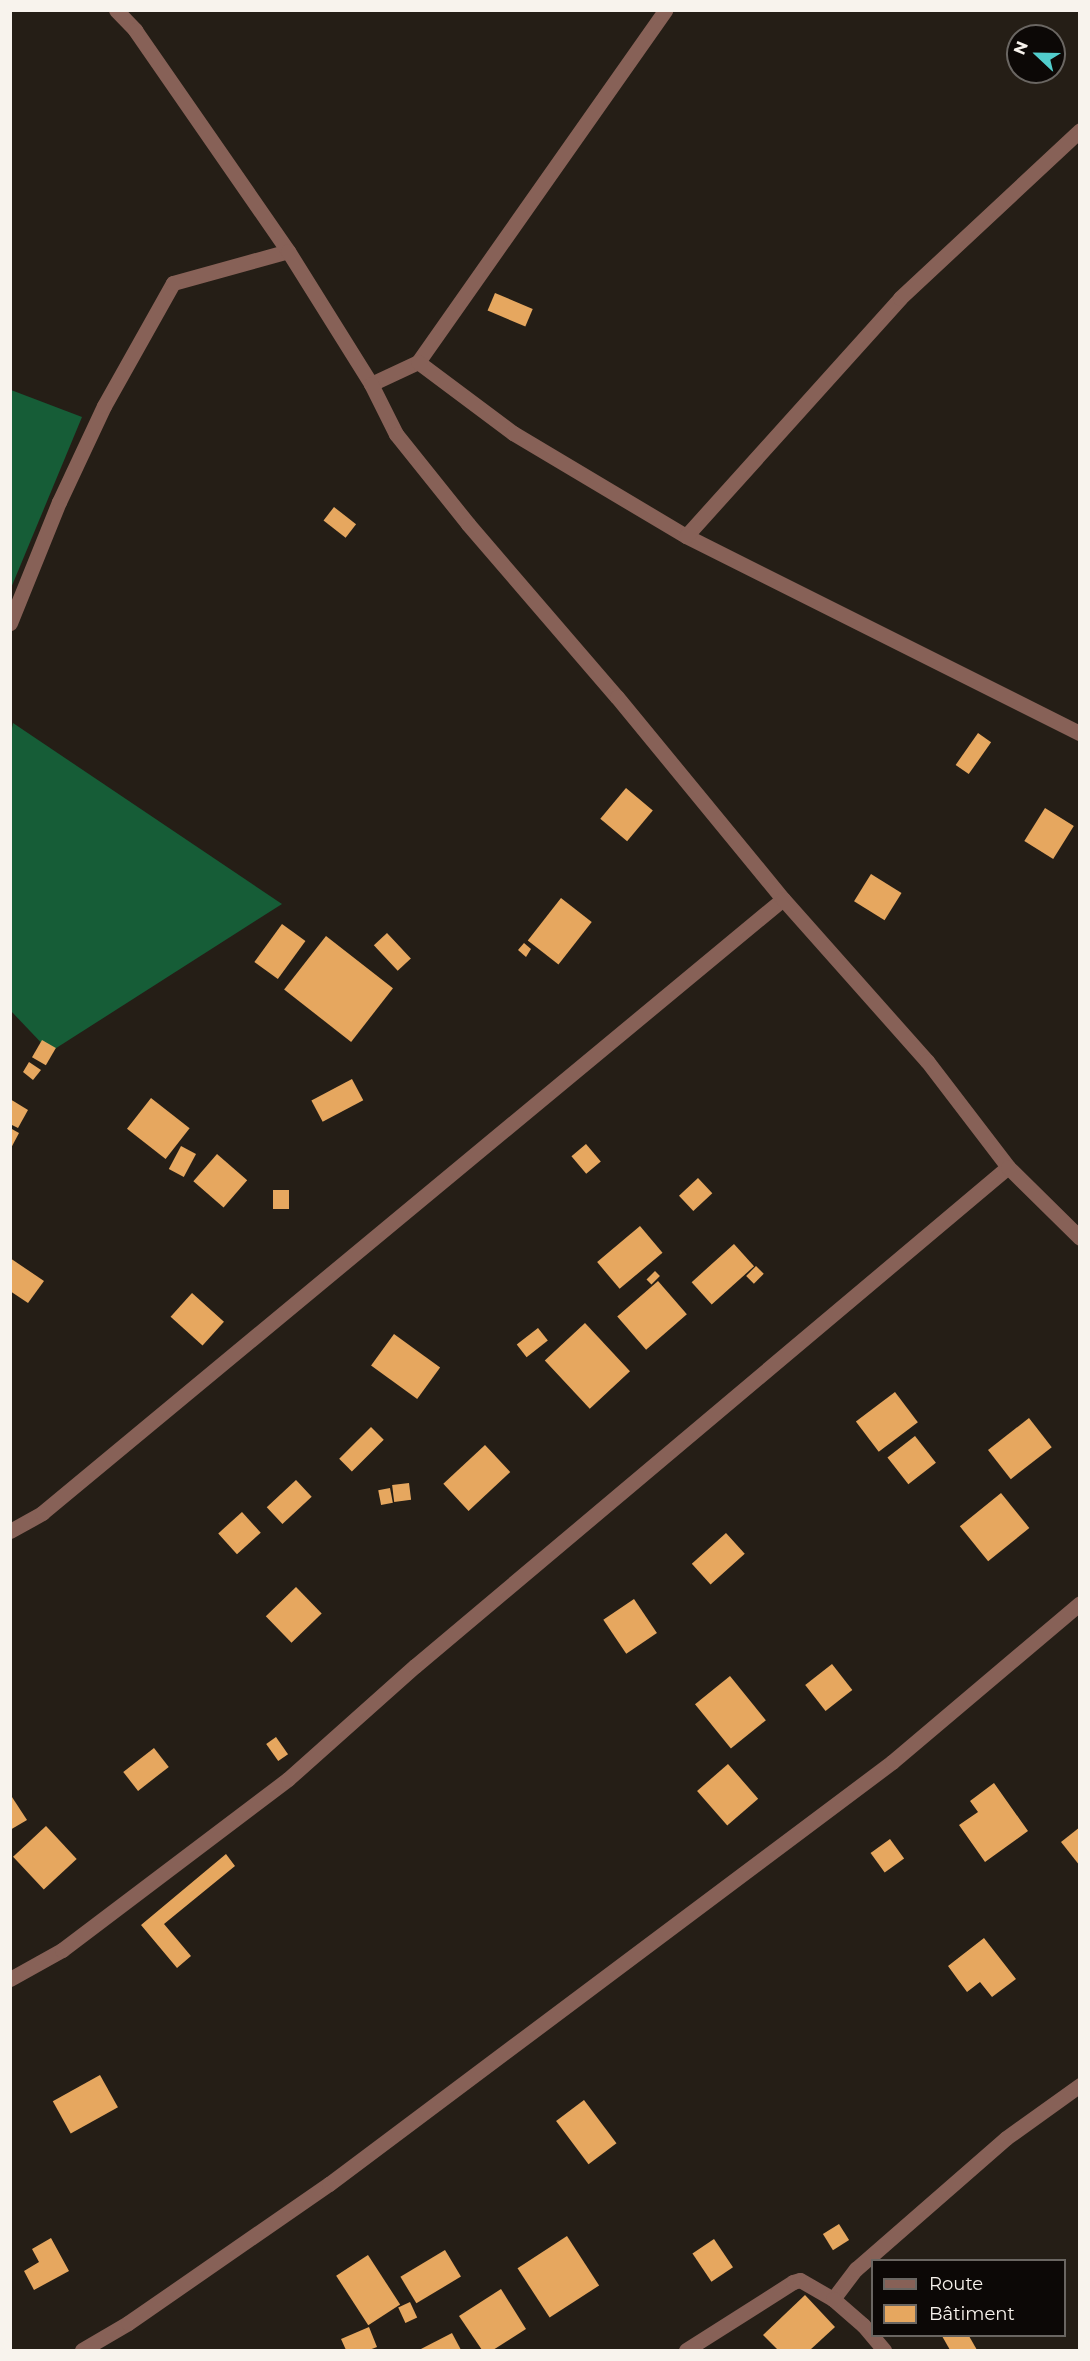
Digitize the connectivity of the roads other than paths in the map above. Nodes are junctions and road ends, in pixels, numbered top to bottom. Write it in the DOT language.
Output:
graph roads {
  1 [pos="116,10"];
  2 [pos="665,10"];
  3 [pos="1080,130"];
  4 [pos="288,251"];
  5 [pos="418,363"];
  6 [pos="371,384"];
  7 [pos="686,536"];
  8 [pos="10,623"];
  9 [pos="1080,732"];
  10 [pos="783,899"];
  11 [pos="1008,1167"];
  12 [pos="1080,1238"];
  13 [pos="10,1531"];
  14 [pos="1080,1603"];
  15 [pos="10,1979"];
  16 [pos="1080,2085"];
  17 [pos="833,2299"];
  18 [pos="871,2335"];
  19 [pos="873,2337"];
  20 [pos="82,2350"];
  21 [pos="686,2350"];
  22 [pos="884,2350"];
  1 -- 4 [label="street"];
  2 -- 5 [label="street"];
  3 -- 7 [label="street"];
  4 -- 6 [label="street"];
  4 -- 8 [label="street"];
  5 -- 6 [label="street"];
  5 -- 7 [label="street"];
  6 -- 10 [label="street"];
  7 -- 9 [label="street"];
  10 -- 11 [label="street"];
  10 -- 13 [label="street"];
  11 -- 12 [label="street"];
  11 -- 15 [label="street"];
  14 -- 20 [label="street"];
  16 -- 17 [label="street"];
  17 -- 18 [label="street"];
  17 -- 21 [label="street"];
  19 -- 22 [label="street"];
}
